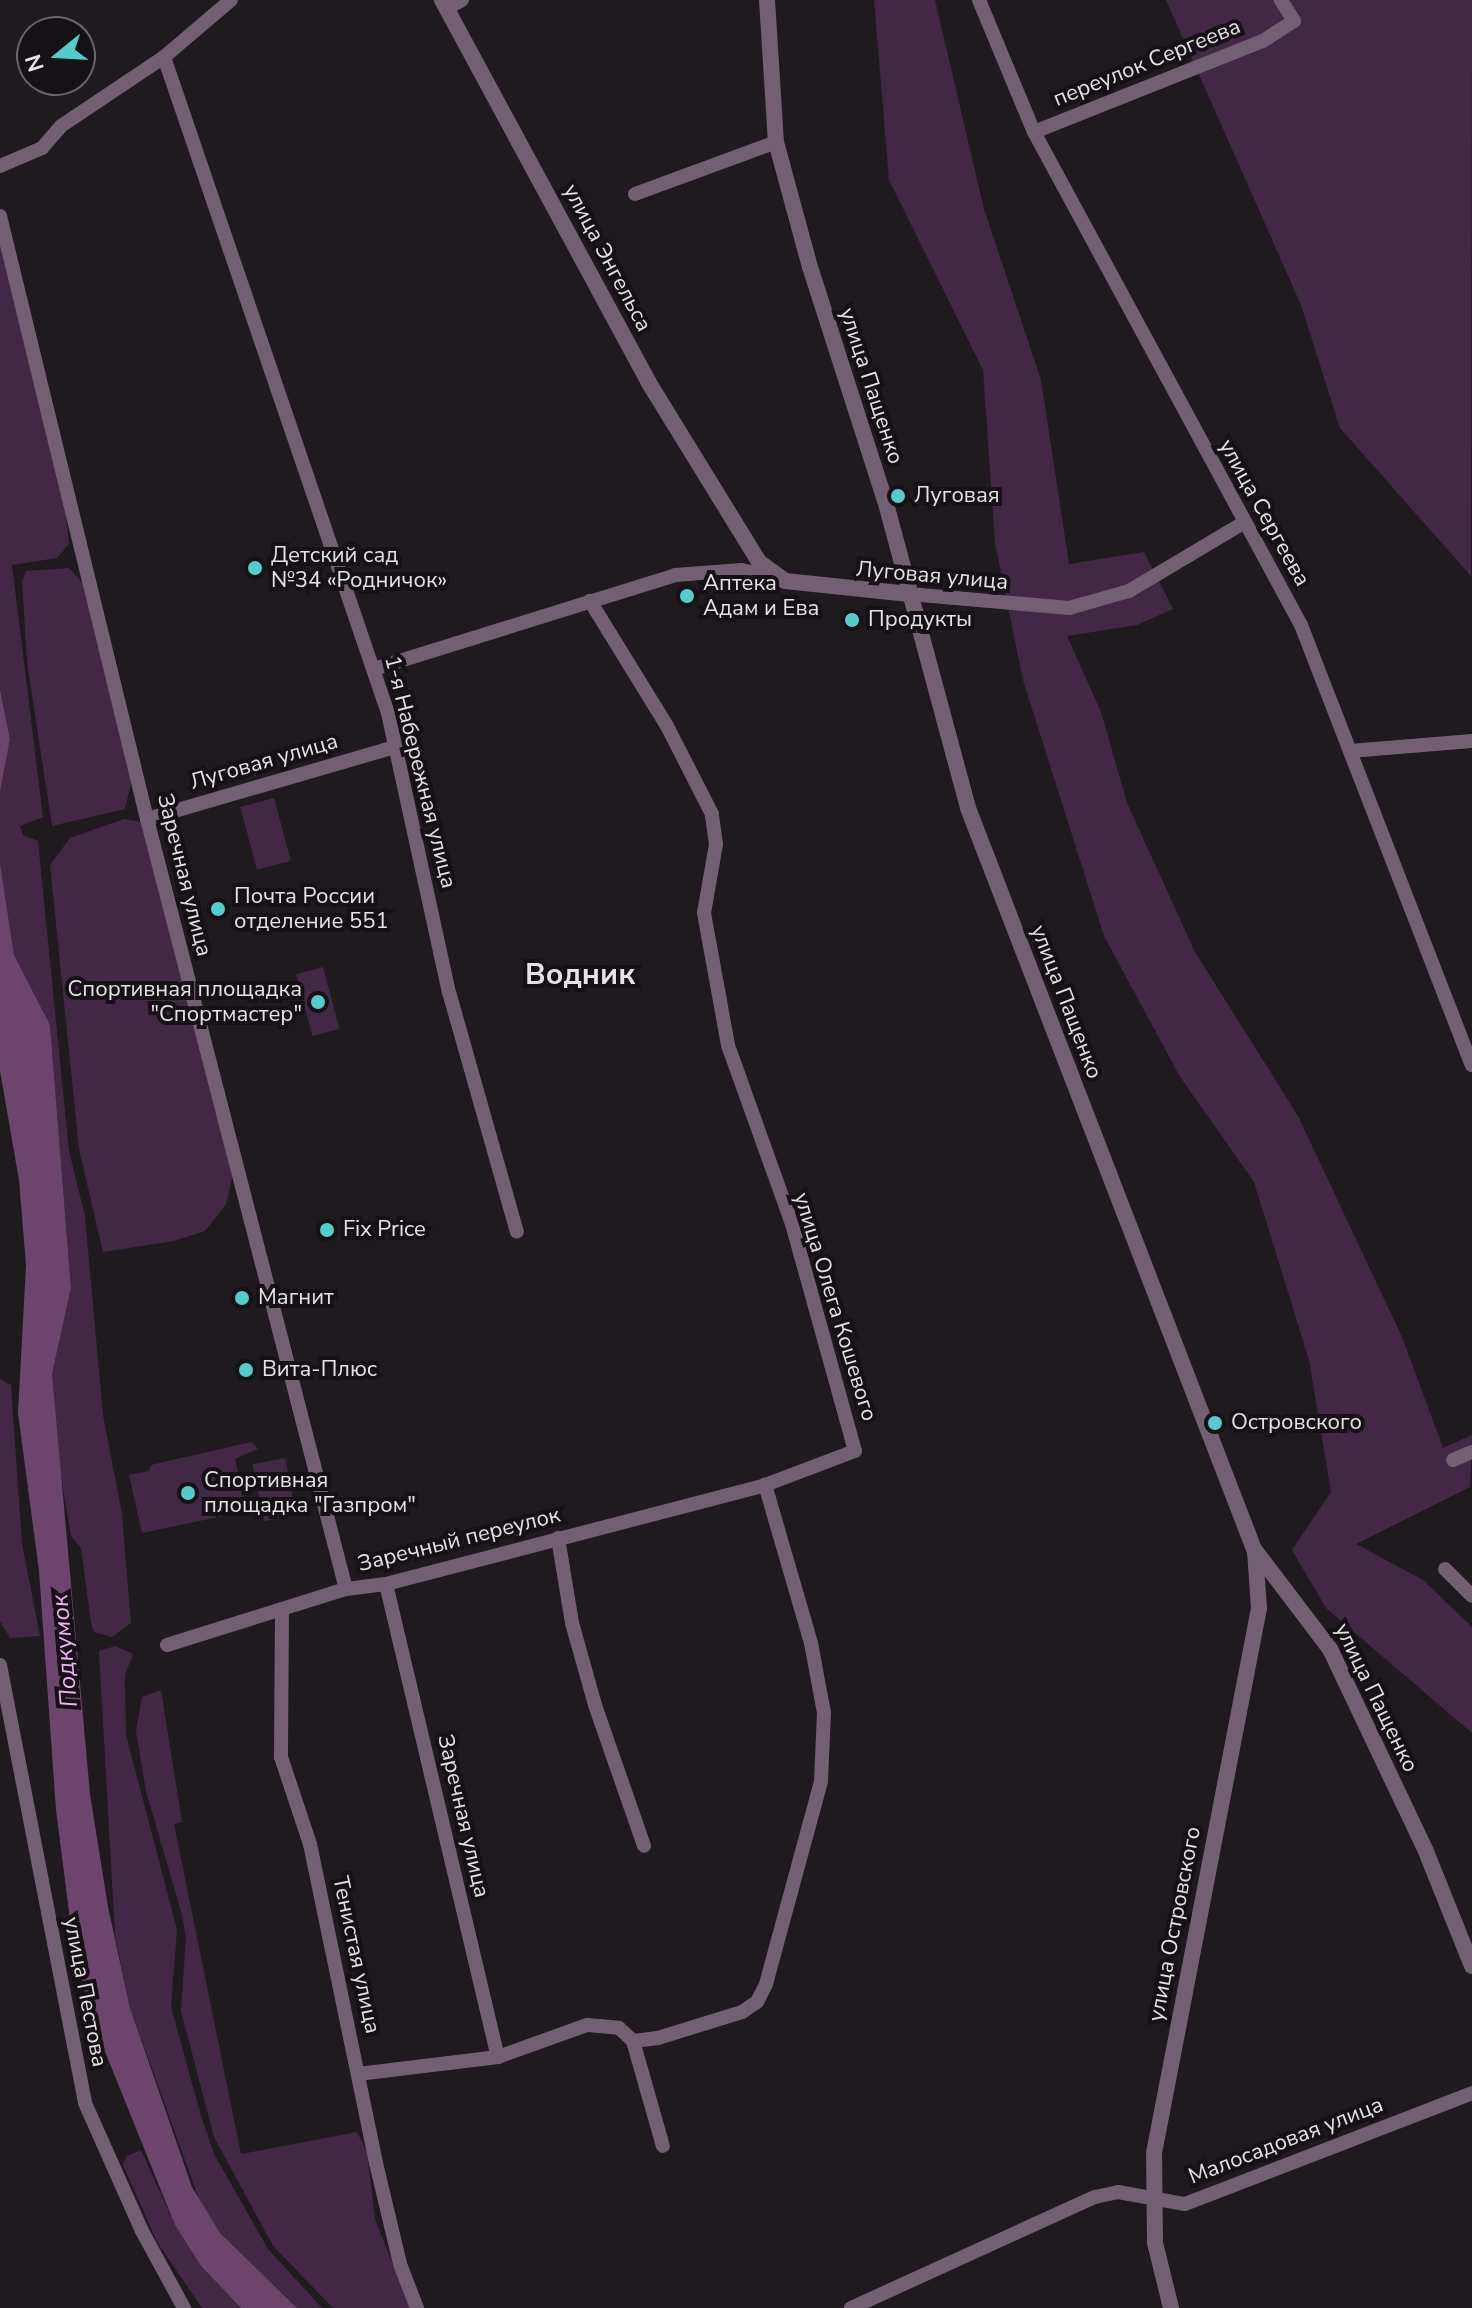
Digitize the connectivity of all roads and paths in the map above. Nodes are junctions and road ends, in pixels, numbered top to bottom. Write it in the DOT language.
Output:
graph roads {
  1 [pos="231,0"];
  2 [pos="767,0"];
  3 [pos="979,0"];
  4 [pos="1281,0"];
  5 [pos="450,3"];
  6 [pos="164,57"];
  7 [pos="1034,132"];
  8 [pos="776,142"];
  9 [pos="0,166"];
  10 [pos="635,194"];
  11 [pos="0,216"];
  12 [pos="1243,523"];
  13 [pos="738,533"];
  14 [pos="732,570"];
  15 [pos="778,579"];
  16 [pos="909,594"];
  17 [pos="590,601"];
  18 [pos="374,669"];
  19 [pos="1472,741"];
  20 [pos="395,747"];
  21 [pos="1350,751"];
  22 [pos="147,819"];
  23 [pos="1472,1065"];
  24 [pos="517,1232"];
  25 [pos="1472,1452"];
  26 [pos="1453,1460"];
  27 [pos="765,1485"];
  28 [pos="558,1538"];
  29 [pos="1254,1549"];
  30 [pos="1445,1569"];
  31 [pos="386,1584"];
  32 [pos="346,1589"];
  33 [pos="1472,1596"];
  34 [pos="282,1609"];
  35 [pos="167,1645"];
  36 [pos="0,1665"];
  37 [pos="644,1846"];
  38 [pos="1472,1966"];
  39 [pos="633,2041"];
  40 [pos="498,2057"];
  41 [pos="358,2074"];
  42 [pos="1472,2093"];
  43 [pos="663,2146"];
  44 [pos="1151,2196"];
  45 [pos="184,2308"];
  46 [pos="417,2308"];
  47 [pos="851,2308"];
  48 [pos="1171,2308"];
  1 -- 6 [label="street"];
  2 -- 8 [label="street, улица Пащенко"];
  3 -- 7 [label="street, улица Сергеева"];
  4 -- 7 [label="street, переулок Сергеева"];
  5 -- 13 [label="street, улица Энгельса"];
  6 -- 9 [label="street"];
  6 -- 18 [label="street, 1-я Набережная улица"];
  7 -- 12 [label="street, улица Сергеева"];
  8 -- 10 [label="street"];
  8 -- 16 [label="street, улица Пащенко"];
  11 -- 22 [label="street, Заречная улица"];
  12 -- 16 [label="street, Луговая улица"];
  12 -- 21 [label="street, улица Сергеева"];
  13 -- 14 [label="street"];
  13 -- 15 [label="street, улица Энгельса"];
  14 -- 15 [label="street, Луговая улица"];
  14 -- 17 [label="street, Луговая улица"];
  15 -- 16 [label="street, Луговая улица"];
  16 -- 29 [label="street, улица Пащенко"];
  17 -- 18 [label="street, Луговая улица"];
  17 -- 27 [label="street, улица Олега Кошевого"];
  18 -- 20 [label="street, 1-я Набережная улица"];
  19 -- 21 [label="street"];
  20 -- 22 [label="street, Луговая улица"];
  20 -- 24 [label="street, 1-я Набережная улица"];
  21 -- 23 [label="street, улица Сергеева"];
  22 -- 32 [label="street, Заречная улица"];
  25 -- 26 [label="street"];
  27 -- 28 [label="street, Заречный переулок"];
  27 -- 39 [label="street"];
  28 -- 31 [label="street, Заречный переулок"];
  28 -- 37 [label="street"];
  29 -- 38 [label="street, улица Пащенко"];
  29 -- 44 [label="street, улица Островского"];
  30 -- 33 [label="street"];
  31 -- 32 [label="street, Заречный переулок"];
  31 -- 40 [label="street, Заречная улица"];
  32 -- 34 [label="street, Заречный переулок"];
  34 -- 35 [label="street, Заречный переулок"];
  34 -- 41 [label="street, Тенистая улица"];
  36 -- 45 [label="street, улица Пестова"];
  39 -- 40 [label="street"];
  39 -- 43 [label="street"];
  40 -- 41 [label="street"];
  41 -- 46 [label="street, Тенистая улица"];
  42 -- 44 [label="street, Малосадовая улица"];
  44 -- 47 [label="street, Малосадовая улица"];
  44 -- 48 [label="street, улица Островского"];
}
